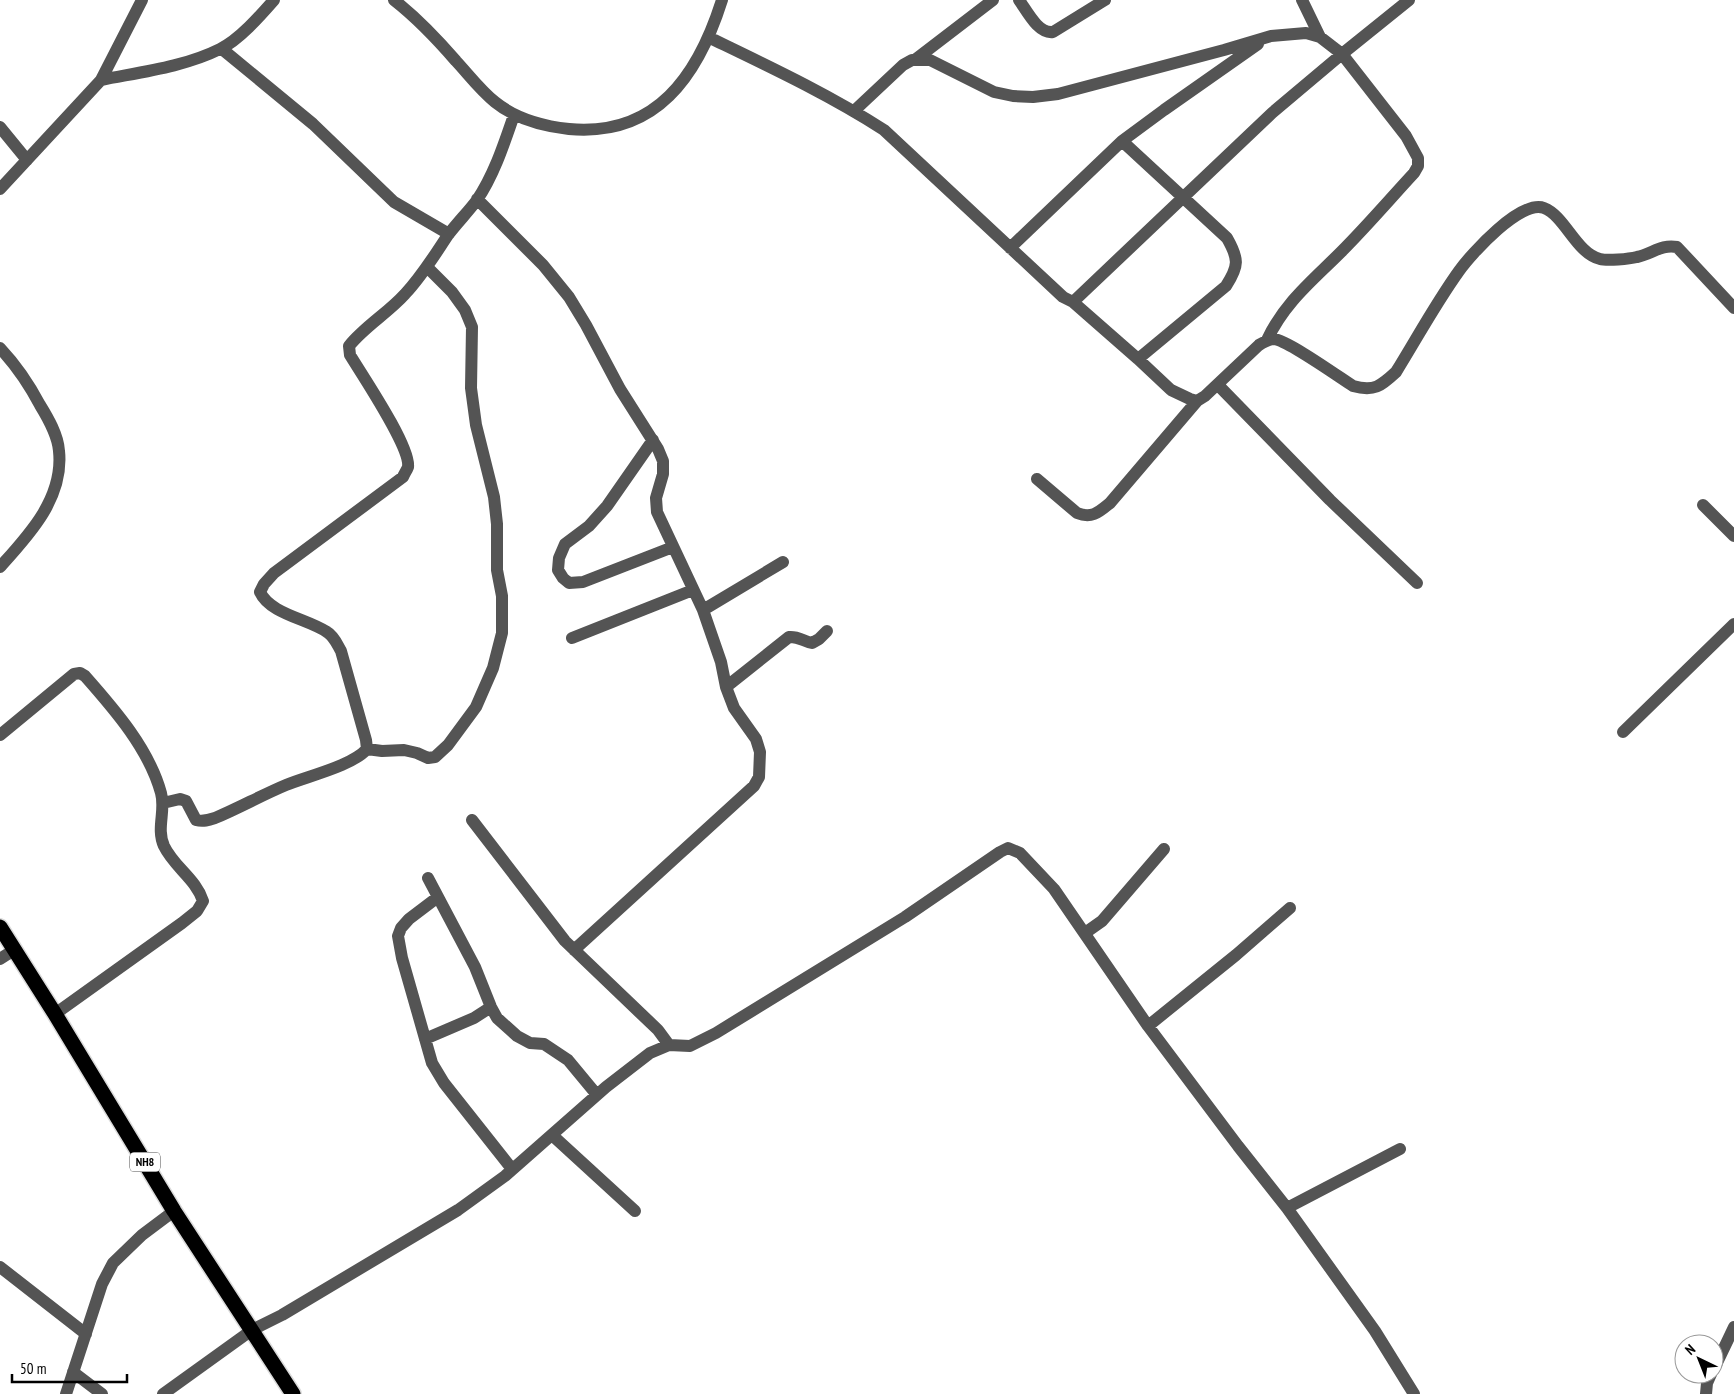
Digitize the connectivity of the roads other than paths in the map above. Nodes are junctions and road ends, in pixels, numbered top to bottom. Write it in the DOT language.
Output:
graph roads {
  1 [pos="142,0"];
  2 [pos="274,0"];
  3 [pos="394,0"];
  4 [pos="722,0"];
  5 [pos="993,0"];
  6 [pos="1019,0"];
  7 [pos="1105,0"];
  8 [pos="1302,0"];
  9 [pos="1409,0"];
  10 [pos="1271,36"];
  11 [pos="708,37"];
  12 [pos="1320,37"];
  13 [pos="222,49"];
  14 [pos="1342,54"];
  15 [pos="916,59"];
  16 [pos="101,80"];
  17 [pos="854,111"];
  18 [pos="514,115"];
  19 [pos="0,127"];
  20 [pos="1122,141"];
  21 [pos="27,160"];
  22 [pos="0,189"];
  23 [pos="1183,198"];
  24 [pos="478,199"];
  25 [pos="449,234"];
  26 [pos="1010,248"];
  27 [pos="428,268"];
  28 [pos="1073,302"];
  29 [pos="1734,308"];
  30 [pos="1268,340"];
  31 [pos="0,348"];
  32 [pos="1138,359"];
  33 [pos="1218,385"];
  34 [pos="1197,400"];
  35 [pos="653,440"];
  36 [pos="1037,479"];
  37 [pos="1703,506"];
  38 [pos="1734,536"];
  39 [pos="673,548"];
  40 [pos="783,562"];
  41 [pos="0,567"];
  42 [pos="1417,583"];
  43 [pos="693,590"];
  44 [pos="703,610"];
  45 [pos="1734,624"];
  46 [pos="827,631"];
  47 [pos="572,638"];
  48 [pos="726,687"];
  49 [pos="1623,732"];
  50 [pos="0,735"];
  51 [pos="367,749"];
  52 [pos="163,803"];
  53 [pos="472,820"];
  54 [pos="1164,849"];
  55 [pos="428,878"];
  56 [pos="438,897"];
  57 [pos="1290,908"];
  58 [pos="0,927"];
  59 [pos="1085,933"];
  60 [pos="14,950"];
  61 [pos="574,950"];
  62 [pos="0,959"];
  63 [pos="490,1007"];
  64 [pos="55,1014"];
  65 [pos="1148,1026"];
  66 [pos="425,1039"];
  67 [pos="669,1045"];
  68 [pos="597,1095"];
  69 [pos="552,1135"];
  70 [pos="1400,1149"];
  71 [pos="512,1169"];
  72 [pos="1287,1208"];
  73 [pos="174,1211"];
  74 [pos="635,1212"];
  75 [pos="0,1267"];
  76 [pos="1734,1327"];
  77 [pos="252,1330"];
  78 [pos="86,1334"];
  79 [pos="1724,1348"];
  80 [pos="73,1372"];
  81 [pos="66,1394"];
  82 [pos="102,1394"];
  83 [pos="163,1394"];
  84 [pos="293,1394"];
  85 [pos="1414,1394"];
  1 -- 16 [label="street"];
  2 -- 13 [label="street"];
  3 -- 18 [label="street"];
  4 -- 11 [label="street"];
  5 -- 15 [label="street"];
  6 -- 7 [label="street"];
  8 -- 12 [label="street"];
  9 -- 14 [label="street"];
  10 -- 12 [label="street"];
  10 -- 15 [label="street"];
  10 -- 20 [label="street"];
  11 -- 17 [label="street"];
  11 -- 18 [label="street"];
  12 -- 14 [label="street"];
  13 -- 16 [label="street"];
  13 -- 25 [label="street"];
  14 -- 23 [label="street"];
  14 -- 30 [label="street"];
  15 -- 17 [label="street"];
  16 -- 21 [label="street"];
  17 -- 26 [label="street"];
  18 -- 24 [label="street"];
  19 -- 21 [label="street"];
  20 -- 23 [label="street"];
  20 -- 26 [label="street"];
  21 -- 22 [label="street"];
  23 -- 28 [label="street"];
  23 -- 32 [label="street"];
  24 -- 25 [label="street"];
  24 -- 35 [label="street"];
  25 -- 27 [label="street"];
  26 -- 28 [label="street"];
  27 -- 51 [label="street"];
  27 -- 51 [label="street"];
  28 -- 32 [label="street"];
  29 -- 30 [label="street"];
  30 -- 33 [label="street"];
  31 -- 41 [label="street"];
  32 -- 34 [label="street"];
  33 -- 34 [label="street"];
  33 -- 42 [label="street"];
  34 -- 36 [label="street"];
  35 -- 39 [label="street"];
  35 -- 39 [label="street"];
  37 -- 38 [label="street"];
  39 -- 43 [label="street"];
  40 -- 44 [label="street"];
  43 -- 44 [label="street"];
  43 -- 47 [label="street"];
  44 -- 48 [label="street"];
  45 -- 49 [label="street"];
  46 -- 48 [label="street"];
  48 -- 61 [label="street"];
  50 -- 52 [label="street"];
  51 -- 52 [label="street"];
  52 -- 64 [label="street"];
  53 -- 61 [label="street"];
  54 -- 59 [label="street"];
  55 -- 56 [label="street"];
  56 -- 63 [label="street"];
  56 -- 66 [label="street"];
  57 -- 65 [label="street"];
  58 -- 60 [label="highway, NH8"];
  59 -- 65 [label="street"];
  59 -- 67 [label="street"];
  60 -- 62 [label="street"];
  60 -- 64 [label="highway, NH8"];
  61 -- 67 [label="street"];
  63 -- 66 [label="street"];
  63 -- 68 [label="street"];
  64 -- 73 [label="highway, NH8"];
  65 -- 72 [label="street"];
  66 -- 71 [label="street"];
  67 -- 68 [label="street"];
  68 -- 69 [label="street"];
  69 -- 71 [label="street"];
  69 -- 74 [label="street"];
  70 -- 72 [label="street"];
  71 -- 77 [label="street"];
  72 -- 85 [label="street"];
  73 -- 77 [label="highway, NH8"];
  73 -- 78 [label="street"];
  75 -- 78 [label="street"];
  76 -- 79 [label="street"];
  77 -- 83 [label="street"];
  77 -- 84 [label="highway, NH8"];
  78 -- 80 [label="street"];
  80 -- 81 [label="street"];
  80 -- 82 [label="street"];
}
